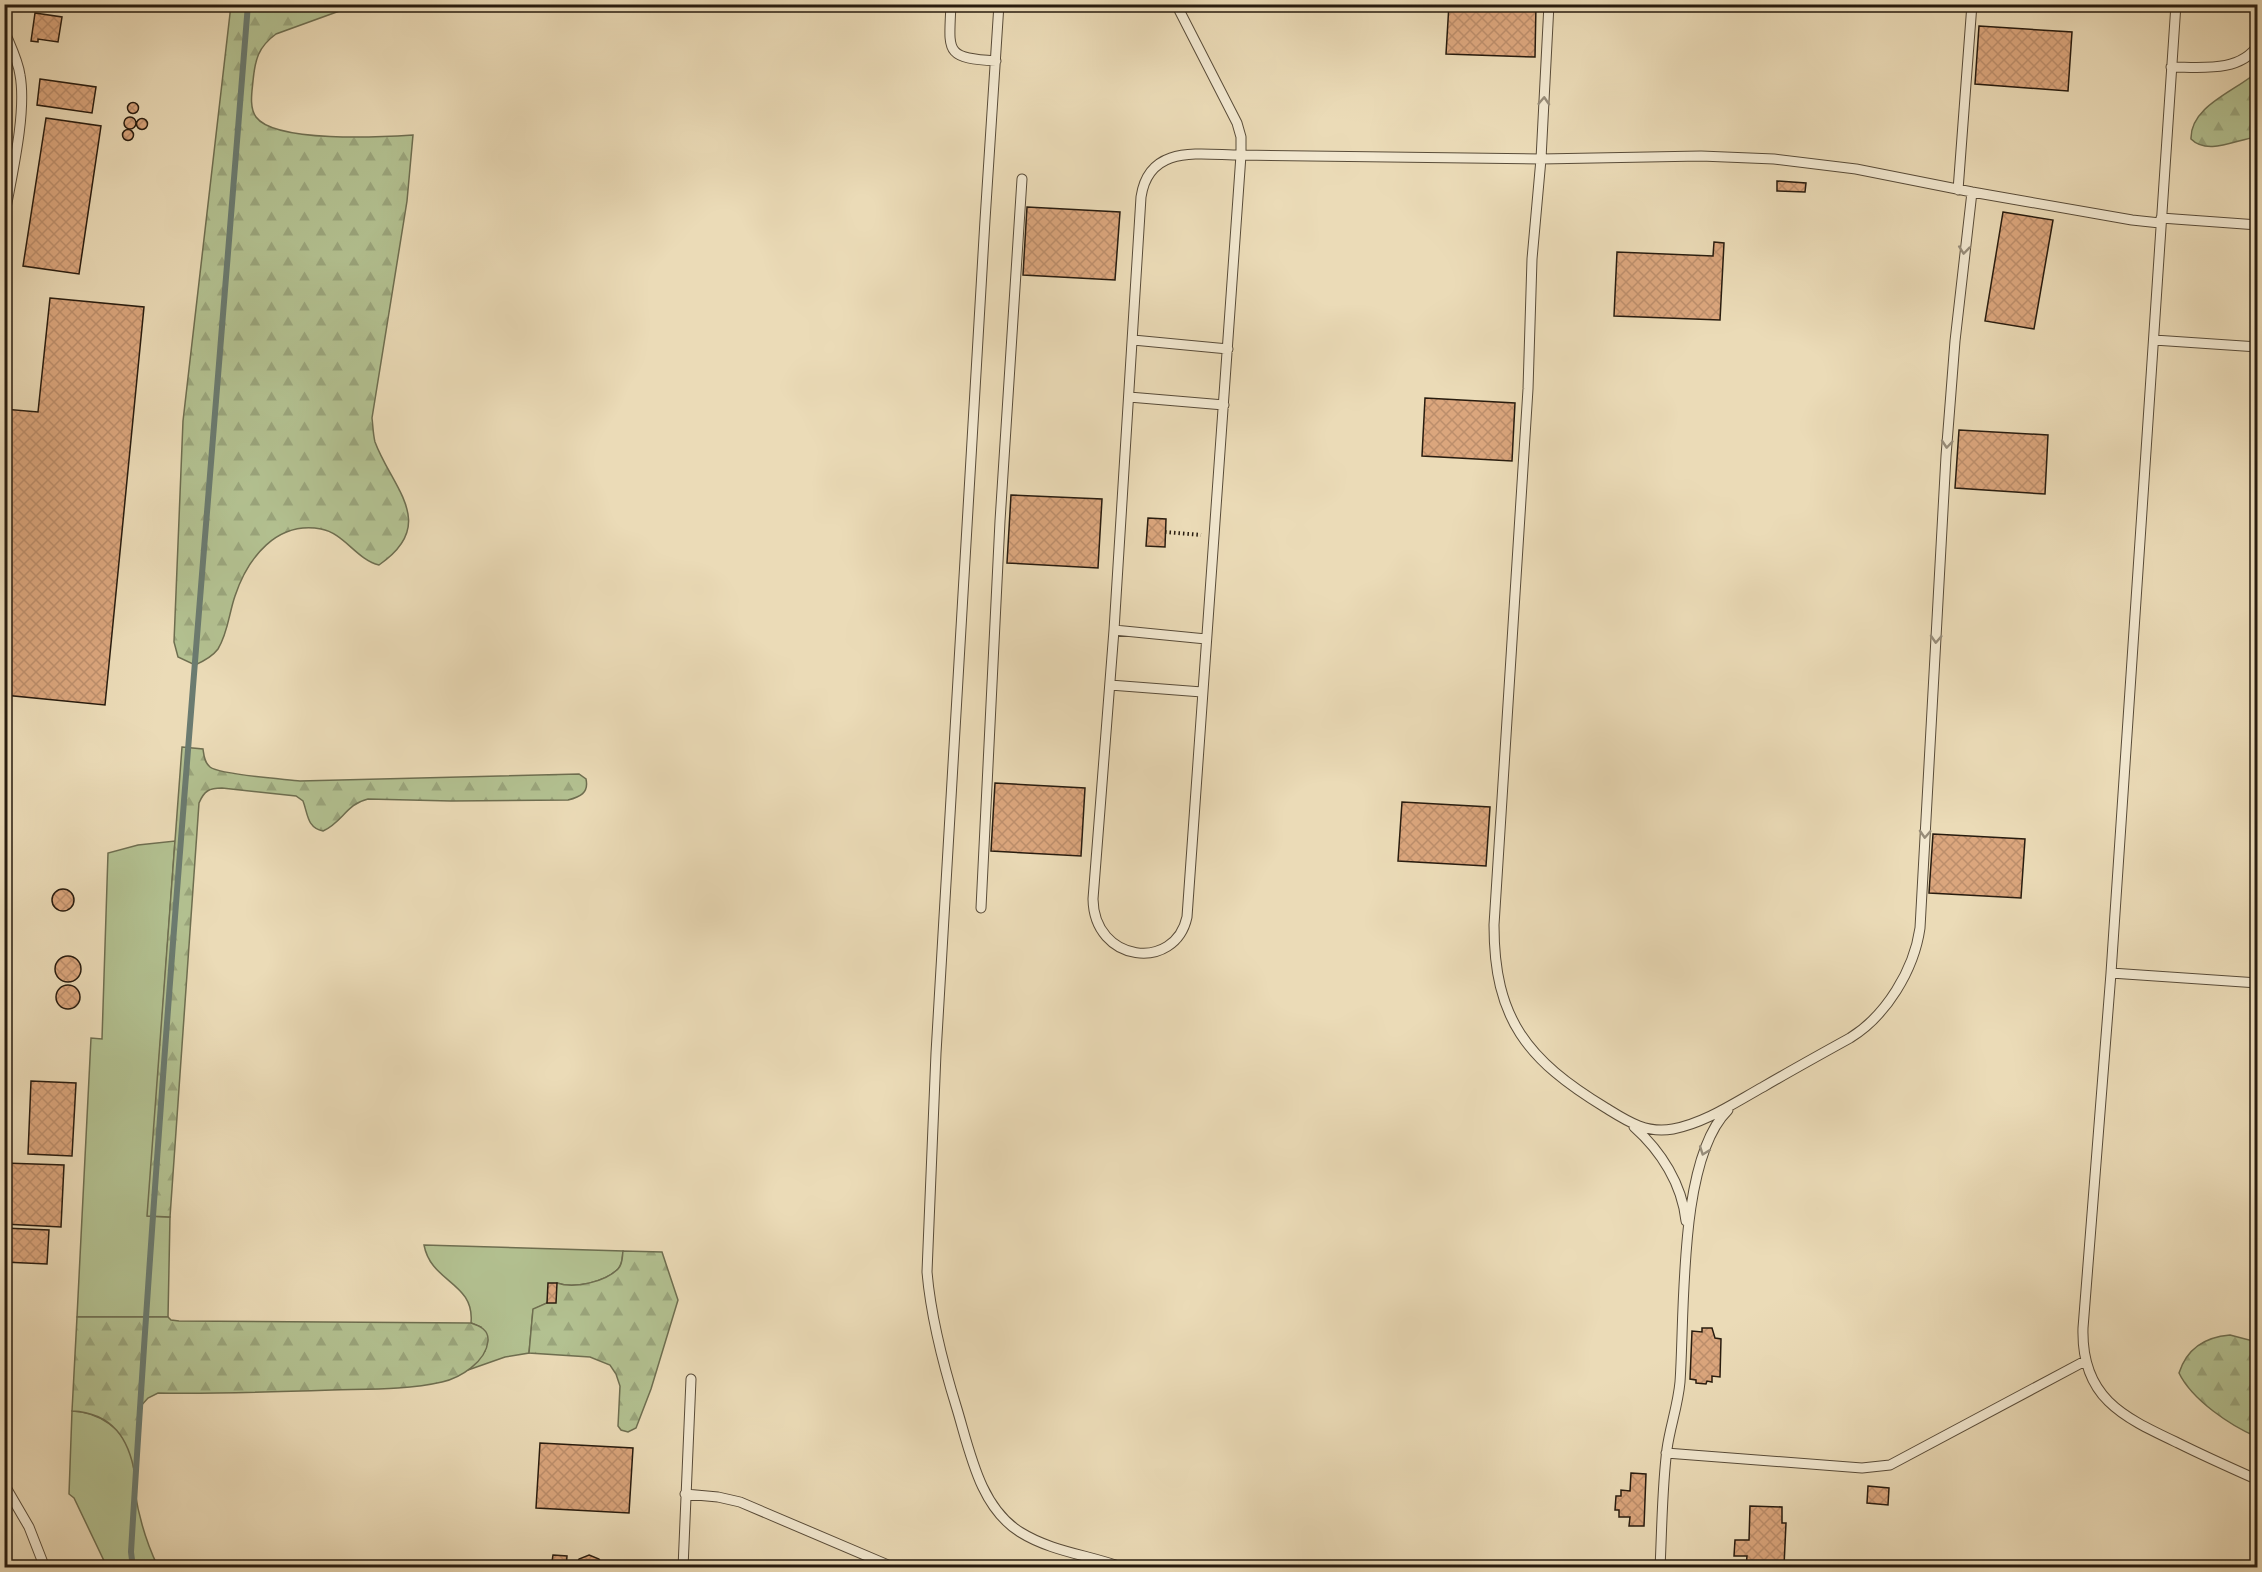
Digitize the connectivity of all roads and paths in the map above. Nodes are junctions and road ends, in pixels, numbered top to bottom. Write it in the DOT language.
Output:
graph roads {
  1 [pos="951,4"];
  2 [pos="999,4"];
  3 [pos="1176,4"];
  4 [pos="1549,4"];
  5 [pos="1972,4"];
  6 [pos="2176,4"];
  7 [pos="4,30"];
  8 [pos="2258,45"];
  9 [pos="996,61"];
  10 [pos="2171,67"];
  11 [pos="1241,155"];
  12 [pos="1541,159"];
  13 [pos="1022,179"];
  14 [pos="1958,190"];
  15 [pos="1972,192"];
  16 [pos="4,219"];
  17 [pos="2160,220"];
  18 [pos="2258,225"];
  19 [pos="1133,340"];
  20 [pos="2154,340"];
  21 [pos="2258,347"];
  22 [pos="1228,350"];
  23 [pos="1129,397"];
  24 [pos="1224,405"];
  25 [pos="1166,532"];
  26 [pos="1213,536"];
  27 [pos="1114,630"];
  28 [pos="1206,639"];
  29 [pos="1110,685"];
  30 [pos="1202,693"];
  31 [pos="981,908"];
  32 [pos="2111,973"];
  33 [pos="2258,983"];
  34 [pos="1736,1103"];
  35 [pos="1624,1119"];
  36 [pos="1688,1235"];
  37 [pos="2085,1361"];
  38 [pos="691,1379"];
  39 [pos="1666,1453"];
  40 [pos="2258,1480"];
  41 [pos="4,1484"];
  42 [pos="685,1494"];
  43 [pos="4,1562"];
  44 [pos="683,1566"];
  45 [pos="8,1568"];
  46 [pos="45,1568"];
  47 [pos="707,1568"];
  48 [pos="895,1568"];
  49 [pos="1124,1568"];
  50 [pos="1660,1568"];
  1 -- 9 [label="lane"];
  2 -- 9 [label="lane"];
  3 -- 11 [label="lane"];
  12 -- 4 [label="lane, one-way"];
  5 -- 14 [label="lane"];
  6 -- 10 [label="lane"];
  7 -- 16 [label="lane"];
  8 -- 10 [label="lane"];
  9 -- 49 [label="lane"];
  10 -- 17 [label="lane"];
  11 -- 12 [label="lane"];
  11 -- 19 [label="lane"];
  11 -- 22 [label="lane"];
  12 -- 14 [label="lane"];
  12 -- 35 [label="lane"];
  13 -- 31 [label="lane"];
  14 -- 15 [label="lane"];
  15 -- 17 [label="lane"];
  15 -- 34 [label="lane, one-way"];
  17 -- 18 [label="lane"];
  17 -- 20 [label="lane"];
  19 -- 22 [label="lane"];
  19 -- 23 [label="lane"];
  20 -- 21 [label="lane"];
  20 -- 32 [label="lane"];
  22 -- 24 [label="lane"];
  23 -- 24 [label="lane"];
  23 -- 27 [label="lane"];
  24 -- 26 [label="lane"];
  25 -- 26 [label="path"];
  26 -- 28 [label="lane"];
  27 -- 28 [label="lane"];
  27 -- 29 [label="lane"];
  28 -- 30 [label="lane"];
  29 -- 30 [label="lane"];
  29 -- 30 [label="lane"];
  32 -- 33 [label="lane"];
  32 -- 37 [label="lane"];
  34 -- 35 [label="lane"];
  34 -- 36 [label="lane, one-way"];
  35 -- 36 [label="lane"];
  36 -- 39 [label="lane"];
  37 -- 39 [label="lane"];
  37 -- 40 [label="lane"];
  38 -- 42 [label="lane"];
  39 -- 50 [label="lane"];
  41 -- 46 [label="lane"];
  42 -- 44 [label="lane"];
  42 -- 48 [label="lane"];
  43 -- 45 [label="path"];
  44 -- 47 [label="lane"];
}
